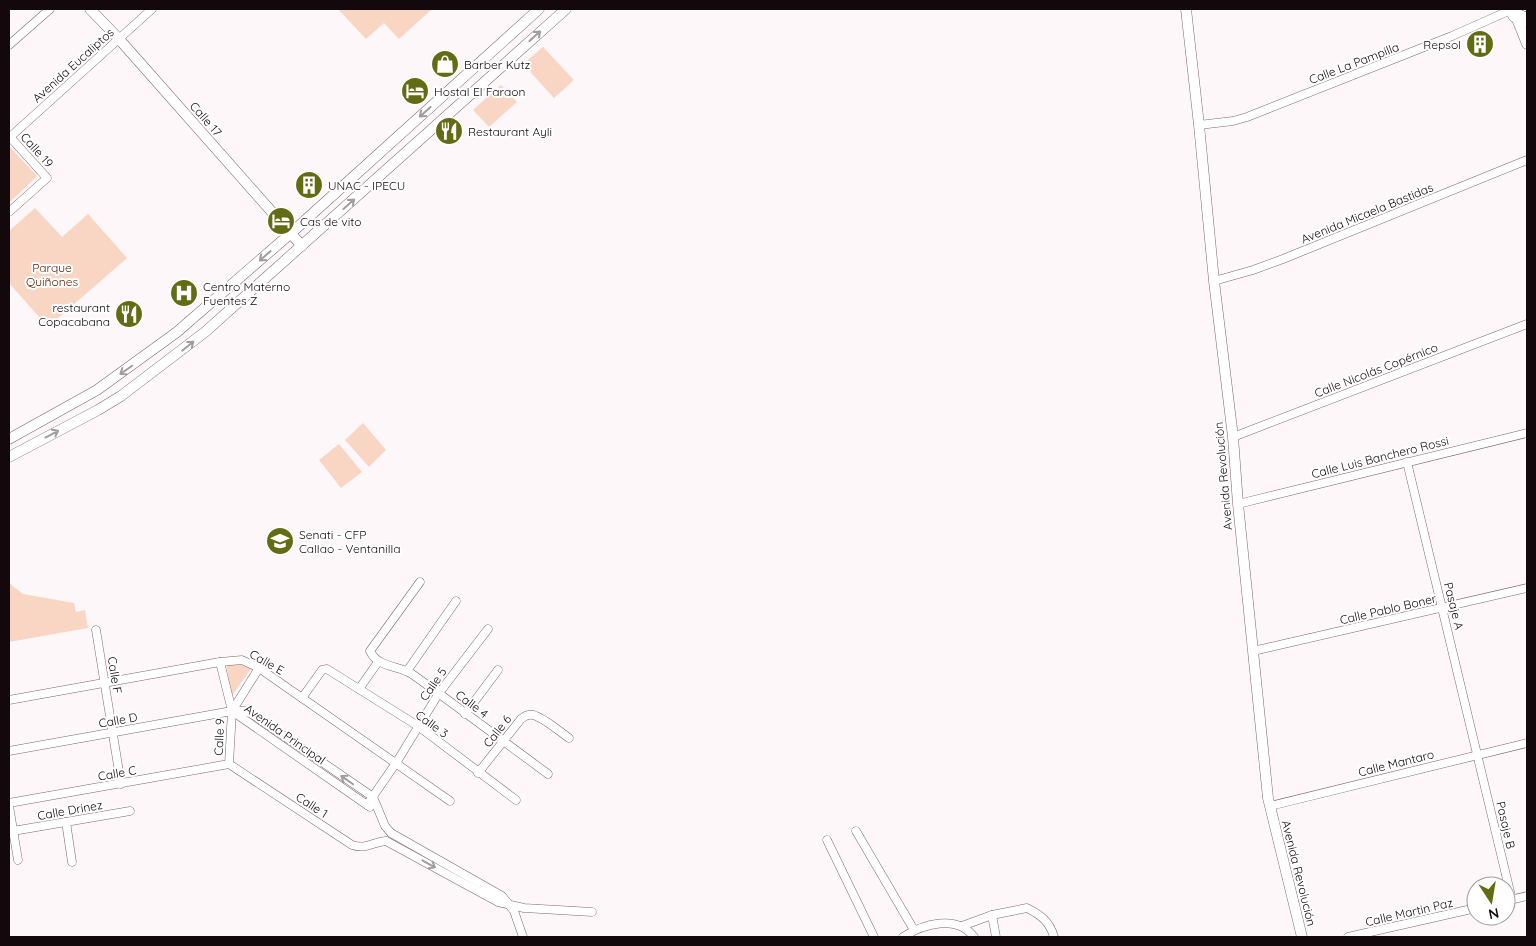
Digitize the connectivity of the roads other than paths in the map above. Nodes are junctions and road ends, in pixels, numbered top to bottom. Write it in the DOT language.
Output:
graph roads {
  1 [pos="50,9"];
  2 [pos="90,9"];
  3 [pos="152,9"];
  4 [pos="539,9"];
  5 [pos="566,9"];
  6 [pos="1186,9"];
  7 [pos="1517,13"];
  8 [pos="118,39"];
  9 [pos="1527,44"];
  10 [pos="9,45"];
  11 [pos="1199,125"];
  12 [pos="10,138"];
  13 [pos="1527,160"];
  14 [pos="9,212"];
  15 [pos="290,234"];
  16 [pos="302,246"];
  17 [pos="1214,281"];
  18 [pos="1527,324"];
  19 [pos="1527,433"];
  20 [pos="1233,437"];
  21 [pos="9,439"];
  22 [pos="9,457"];
  23 [pos="1407,462"];
  24 [pos="1238,504"];
  25 [pos="420,582"];
  26 [pos="1527,588"];
  27 [pos="456,601"];
  28 [pos="1443,608"];
  29 [pos="488,629"];
  30 [pos="96,630"];
  31 [pos="1253,651"];
  32 [pos="220,662"];
  33 [pos="378,662"];
  34 [pos="259,668"];
  35 [pos="498,670"];
  36 [pos="406,671"];
  37 [pos="105,683"];
  38 [pos="359,689"];
  39 [pos="439,693"];
  40 [pos="302,698"];
  41 [pos="9,700"];
  42 [pos="232,710"];
  43 [pos="465,714"];
  44 [pos="418,726"];
  45 [pos="113,733"];
  46 [pos="569,738"];
  47 [pos="504,742"];
  48 [pos="1527,743"];
  49 [pos="9,752"];
  50 [pos="1478,755"];
  51 [pos="396,763"];
  52 [pos="229,764"];
  53 [pos="478,773"];
  54 [pos="548,774"];
  55 [pos="121,784"];
  56 [pos="372,797"];
  57 [pos="516,800"];
  58 [pos="450,801"];
  59 [pos="9,803"];
  60 [pos="367,805"];
  61 [pos="1270,806"];
  62 [pos="9,811"];
  63 [pos="130,811"];
  64 [pos="379,814"];
  65 [pos="66,822"];
  66 [pos="856,831"];
  67 [pos="13,832"];
  68 [pos="391,833"];
  69 [pos="827,840"];
  70 [pos="386,841"];
  71 [pos="18,860"];
  72 [pos="72,862"];
  73 [pos="1504,876"];
  74 [pos="510,905"];
  75 [pos="1466,910"];
  76 [pos="592,912"];
  77 [pos="992,915"];
  78 [pos="962,926"];
  79 [pos="914,930"];
  80 [pos="523,937"];
  81 [pos="874,937"];
  82 [pos="903,937"];
  83 [pos="974,937"];
  84 [pos="996,937"];
  85 [pos="1054,937"];
  86 [pos="1302,937"];
  87 [pos="1348,937"];
  1 -- 10 [label="street"];
  2 -- 8 [label="main road, Calle 17"];
  3 -- 8 [label="street, Avenida Eucaliptos"];
  4 -- 15 [label="main road, one-way"];
  16 -- 5 [label="main road, one-way"];
  6 -- 11 [label="main road, Avenida Revolución"];
  7 -- 9 [label="main road"];
  7 -- 11 [label="street, Calle La Pampilla"];
  8 -- 12 [label="street, Avenida Eucaliptos"];
  8 -- 15 [label="main road, Calle 17"];
  11 -- 17 [label="main road, Avenida Revolución"];
  12 -- 14 [label="street, Calle 19"];
  13 -- 17 [label="street, Avenida Micaela Bastidas"];
  15 -- 16 [label="main road, Calle 17"];
  15 -- 21 [label="main road, one-way"];
  22 -- 16 [label="main road, one-way"];
  17 -- 20 [label="main road, Avenida Revolución"];
  18 -- 20 [label="street, Calle Nicolás Copérnico"];
  19 -- 23 [label="street, Calle Luis Banchero Rossi"];
  20 -- 24 [label="main road, Avenida Revolución"];
  23 -- 24 [label="street, Calle Luis Banchero Rossi"];
  23 -- 28 [label="street, Pasaje A"];
  24 -- 31 [label="main road, Avenida Revolución"];
  25 -- 33 [label="street"];
  26 -- 28 [label="street, Calle Pablo Boner"];
  27 -- 36 [label="street"];
  28 -- 31 [label="street, Calle Pablo Boner"];
  28 -- 50 [label="street, Pasaje A"];
  29 -- 39 [label="street, Calle 5"];
  30 -- 37 [label="street, Calle F"];
  31 -- 61 [label="main road, Avenida Revolución"];
  32 -- 34 [label="street, Calle E"];
  32 -- 37 [label="street, Calle E"];
  32 -- 42 [label="street, Calle 9"];
  33 -- 36 [label="street, Calle 4"];
  33 -- 38 [label="street"];
  34 -- 40 [label="street, Calle E"];
  34 -- 42 [label="street, Calle 9"];
  35 -- 43 [label="street"];
  36 -- 39 [label="street, Calle 4"];
  37 -- 41 [label="street, Calle E"];
  37 -- 45 [label="street, Calle F"];
  38 -- 40 [label="street, Calle 3"];
  38 -- 44 [label="street, Calle 3"];
  39 -- 43 [label="street, Calle 4"];
  39 -- 44 [label="street, Calle 5"];
  40 -- 51 [label="street, Calle E"];
  42 -- 45 [label="street, Calle D"];
  42 -- 52 [label="street, Calle 9"];
  56 -- 42 [label="street, Avenida Principal, one-way"];
  42 -- 60 [label="street, Avenida Principal"];
  43 -- 47 [label="street, Calle 4"];
  44 -- 51 [label="street, Calle 5"];
  44 -- 53 [label="street, Calle 3"];
  45 -- 49 [label="street, Calle D"];
  45 -- 55 [label="street, Calle F"];
  46 -- 47 [label="street, Calle 6"];
  47 -- 53 [label="street, Calle 6"];
  47 -- 54 [label="street, Calle 4"];
  48 -- 50 [label="street, Calle Mantaro"];
  50 -- 61 [label="street, Calle Mantaro"];
  50 -- 73 [label="street, Pasaje B"];
  51 -- 56 [label="street, Calle 5"];
  51 -- 58 [label="street, Calle E"];
  52 -- 55 [label="street, Calle C"];
  52 -- 70 [label="street, Calle 1"];
  53 -- 57 [label="street, Calle 3"];
  55 -- 59 [label="street, Calle C"];
  56 -- 60 [label="street, Calle 5"];
  56 -- 64 [label="street, Avenida Principal"];
  60 -- 64 [label="street, Avenida Principal"];
  61 -- 86 [label="main road, Avenida Revolución"];
  62 -- 67 [label="street"];
  63 -- 65 [label="street, Calle Drinez"];
  64 -- 68 [label="street, Avenida Principal"];
  65 -- 67 [label="street, Calle Drinez"];
  65 -- 72 [label="street"];
  66 -- 79 [label="street"];
  67 -- 71 [label="street"];
  68 -- 70 [label="street"];
  68 -- 74 [label="street, Avenida Principal"];
  69 -- 81 [label="street"];
  70 -- 74 [label="street, one-way"];
  74 -- 76 [label="street"];
  74 -- 80 [label="street, Avenida Principal"];
  75 -- 87 [label="street, Calle Martin Paz"];
  77 -- 78 [label="street"];
  77 -- 84 [label="street"];
  77 -- 85 [label="street"];
  78 -- 79 [label="street"];
  78 -- 83 [label="street"];
  79 -- 82 [label="street"];
}
